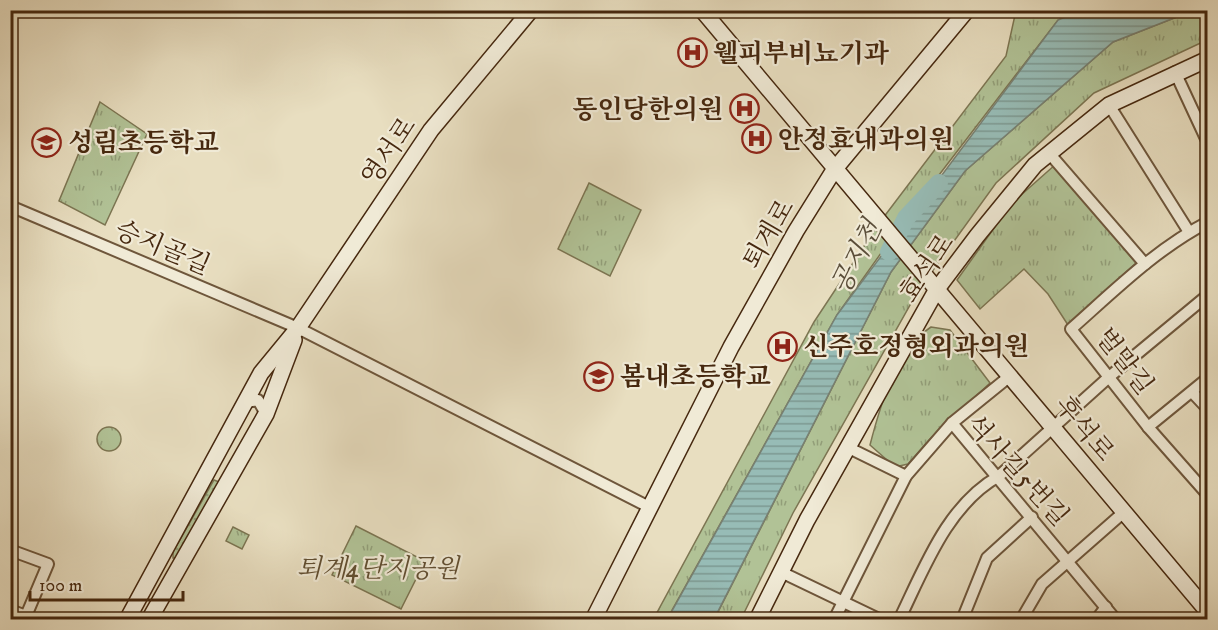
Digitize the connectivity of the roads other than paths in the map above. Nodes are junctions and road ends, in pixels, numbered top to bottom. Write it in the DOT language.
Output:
graph roads {
  1 [pos="531,10"];
  2 [pos="702,10"];
  3 [pos="967,10"];
  4 [pos="1208,58"];
  5 [pos="1175,72"];
  6 [pos="1108,105"];
  7 [pos="1208,143"];
  8 [pos="1049,153"];
  9 [pos="834,170"];
  10 [pos="10,206"];
  11 [pos="1208,222"];
  12 [pos="1189,232"];
  13 [pos="1145,264"];
  14 [pos="937,290"];
  15 [pos="1208,295"];
  16 [pos="298,328"];
  17 [pos="1010,376"];
  18 [pos="1110,377"];
  19 [pos="1208,378"];
  20 [pos="1192,392"];
  21 [pos="246,402"];
  22 [pos="1208,409"];
  23 [pos="266,414"];
  24 [pos="952,423"];
  25 [pos="1148,427"];
  26 [pos="1054,429"];
  27 [pos="847,447"];
  28 [pos="906,476"];
  29 [pos="999,476"];
  30 [pos="1208,495"];
  31 [pos="650,507"];
  32 [pos="1124,512"];
  33 [pos="1032,517"];
  34 [pos="10,550"];
  35 [pos="1068,560"];
  36 [pos="781,572"];
  37 [pos="843,601"];
  38 [pos="1106,607"];
  39 [pos="1206,607"];
  40 [pos="10,610"];
  41 [pos="127,620"];
  42 [pos="149,620"];
  43 [pos="592,620"];
  44 [pos="757,620"];
  45 [pos="834,620"];
  46 [pos="881,620"];
  47 [pos="898,620"];
  48 [pos="962,620"];
  49 [pos="1021,620"];
  50 [pos="1096,620"];
  51 [pos="1116,620"];
  1 -- 16 [label="street, 영서로"];
  2 -- 9 [label="street"];
  3 -- 9 [label="street, 퇴계로"];
  4 -- 5 [label="street, 효석로"];
  5 -- 6 [label="street, 효석로"];
  5 -- 7 [label="street"];
  6 -- 8 [label="street, 효석로"];
  6 -- 12 [label="street"];
  8 -- 13 [label="street"];
  8 -- 14 [label="street, 효석로"];
  9 -- 14 [label="street, 후석로"];
  9 -- 31 [label="street, 퇴계로"];
  10 -- 16 [label="street, 승지골길"];
  11 -- 12 [label="street, 벌말길"];
  12 -- 13 [label="street, 벌말길"];
  13 -- 18 [label="street, 벌말길"];
  14 -- 17 [label="street, 후석로"];
  14 -- 27 [label="street, 효석로"];
  15 -- 18 [label="street"];
  16 -- 21 [label="street, 영서로"];
  16 -- 23 [label="street, 영서로"];
  16 -- 31 [label="street"];
  17 -- 24 [label="street"];
  17 -- 26 [label="street, 후석로"];
  18 -- 25 [label="street, 벌말길"];
  18 -- 26 [label="street"];
  19 -- 20 [label="street"];
  20 -- 22 [label="street"];
  20 -- 25 [label="street"];
  21 -- 23 [label="street"];
  21 -- 41 [label="street, 영서로"];
  23 -- 42 [label="street, 영서로"];
  24 -- 28 [label="street, 석사길5번길"];
  24 -- 29 [label="street, 석사길5번길"];
  25 -- 30 [label="street, 벌말길"];
  26 -- 29 [label="street"];
  26 -- 32 [label="street, 후석로"];
  27 -- 28 [label="street"];
  27 -- 36 [label="street, 효석로"];
  28 -- 37 [label="street, 석사길5번길"];
  29 -- 33 [label="street, 석사길5번길"];
  29 -- 47 [label="street"];
  31 -- 43 [label="street, 퇴계로"];
  32 -- 35 [label="street"];
  32 -- 39 [label="street, 후석로"];
  33 -- 35 [label="street, 석사길5번길"];
  33 -- 48 [label="street"];
  34 -- 40 [label="street"];
  35 -- 38 [label="street, 석사길5번길"];
  35 -- 49 [label="street"];
  36 -- 37 [label="street"];
  36 -- 44 [label="street, 효석로"];
  37 -- 45 [label="street, 석사길5번길"];
  37 -- 46 [label="street"];
  38 -- 50 [label="street"];
  38 -- 51 [label="street, 석사길5번길"];
}
